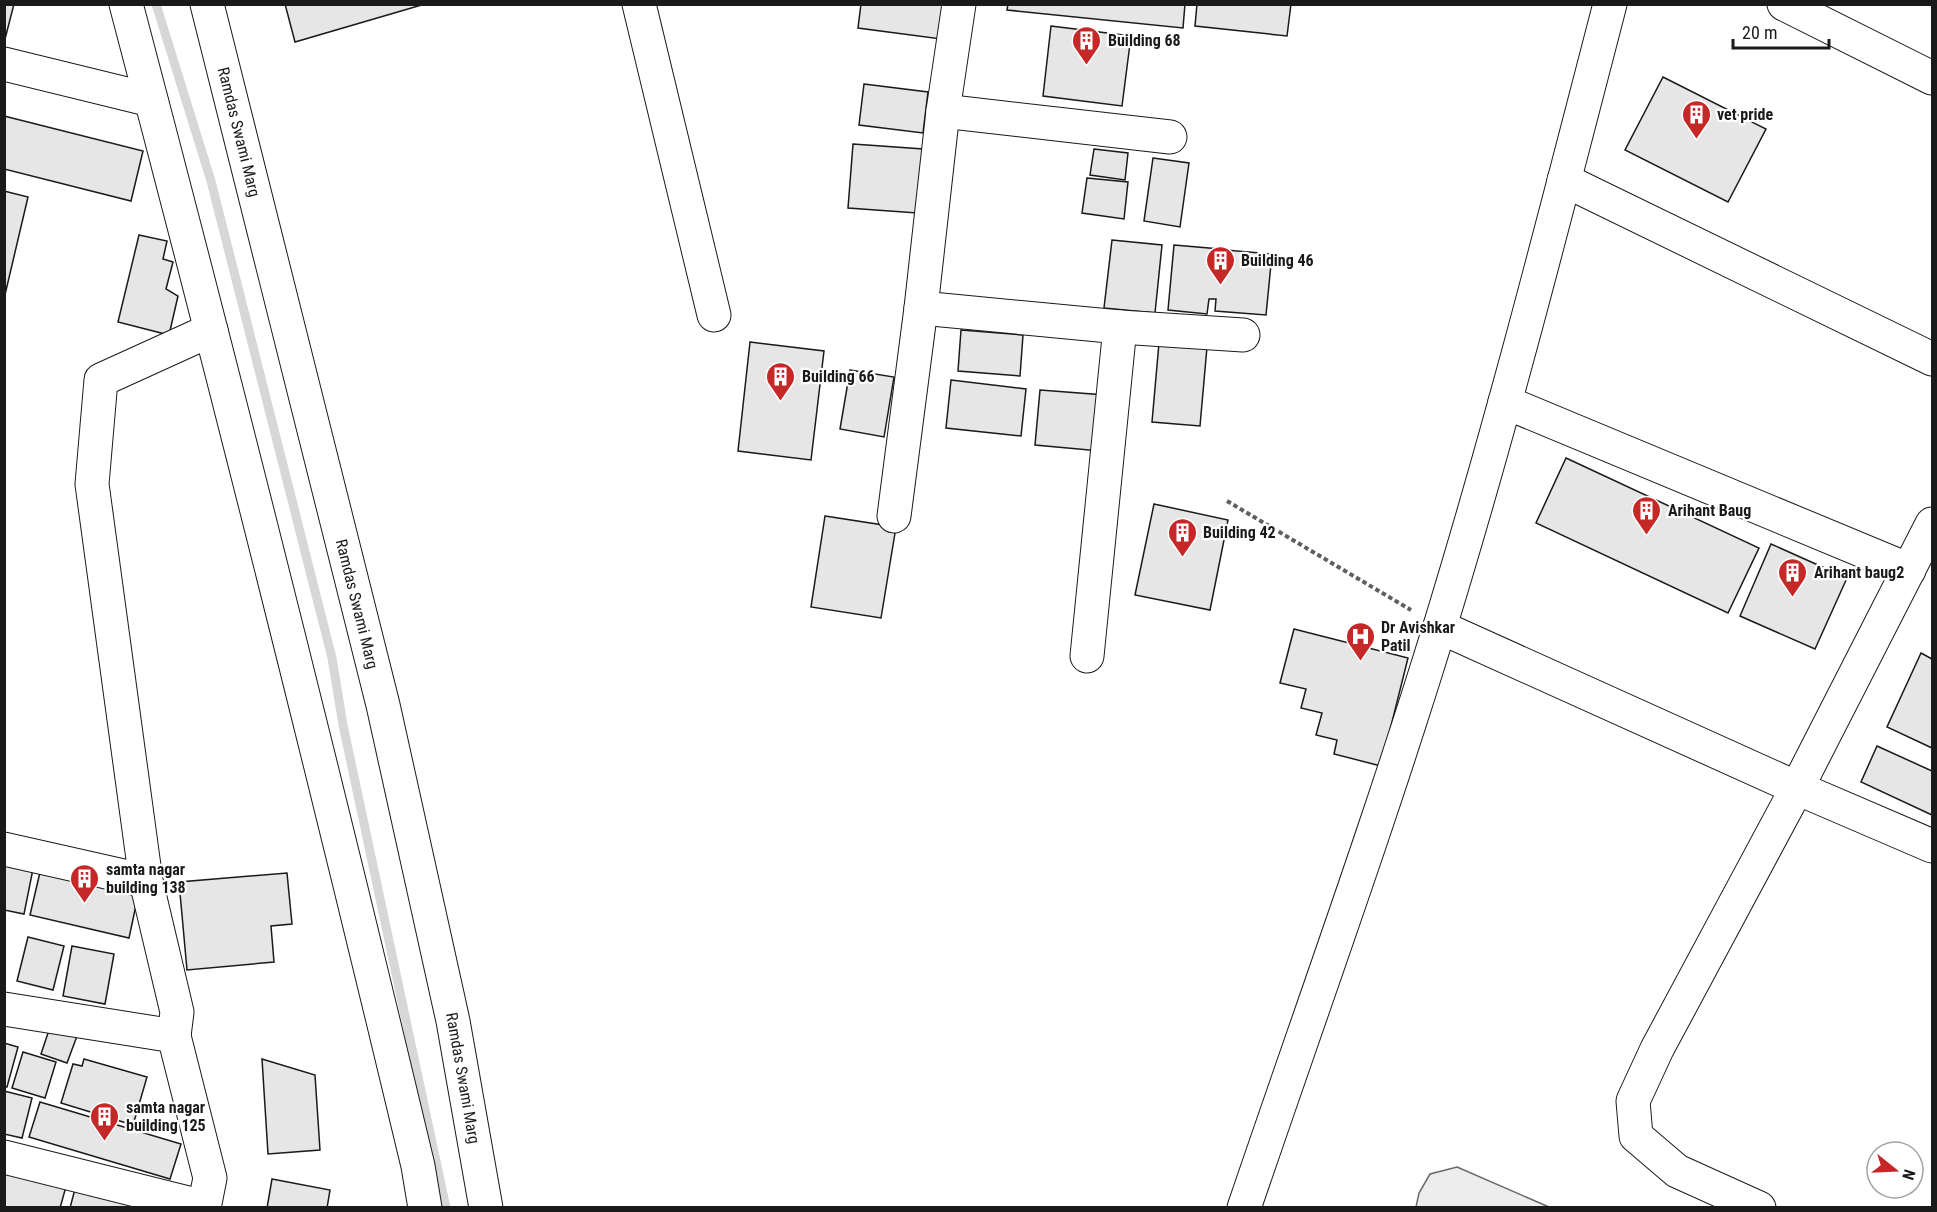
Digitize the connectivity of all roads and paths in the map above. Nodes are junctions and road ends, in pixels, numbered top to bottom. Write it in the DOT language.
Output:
graph roads {
  1 [pos="126,4"];
  2 [pos="207,4"];
  3 [pos="639,4"];
  4 [pos="959,4"];
  5 [pos="1610,4"];
  6 [pos="1784,4"];
  7 [pos="4,64"];
  8 [pos="1932,78"];
  9 [pos="151,100"];
  10 [pos="943,111"];
  11 [pos="1170,137"];
  12 [pos="1564,180"];
  13 [pos="921,308"];
  14 [pos="714,315"];
  15 [pos="1120,327"];
  16 [pos="211,330"];
  17 [pos="1243,335"];
  18 [pos="1932,359"];
  19 [pos="1505,402"];
  20 [pos="1227,501"];
  21 [pos="894,516"];
  22 [pos="1932,524"];
  23 [pos="1909,570"];
  24 [pos="1440,627"];
  25 [pos="1087,656"];
  26 [pos="1797,788"];
  27 [pos="1932,846"];
  28 [pos="4,849"];
  29 [pos="146,881"];
  30 [pos="4,1009"];
  31 [pos="174,1036"];
  32 [pos="4,1157"];
  33 [pos="204,1207"];
  34 [pos="425,1208"];
  35 [pos="486,1208"];
  36 [pos="1244,1208"];
  37 [pos="1759,1208"];
  1 -- 9 [label="street"];
  2 -- 35 [label="street, Ramdas Swami Marg"];
  3 -- 14 [label="street"];
  4 -- 10 [label="street"];
  5 -- 12 [label="street"];
  6 -- 8 [label="street"];
  7 -- 9 [label="street"];
  9 -- 16 [label="street"];
  10 -- 11 [label="street"];
  10 -- 13 [label="street"];
  12 -- 18 [label="street"];
  12 -- 19 [label="street"];
  13 -- 15 [label="street"];
  13 -- 21 [label="street"];
  15 -- 17 [label="street"];
  15 -- 25 [label="street"];
  16 -- 29 [label="street"];
  16 -- 34 [label="street"];
  19 -- 23 [label="street"];
  19 -- 24 [label="street"];
  20 -- 24 [label="path"];
  22 -- 23 [label="street"];
  23 -- 26 [label="street"];
  24 -- 26 [label="street"];
  24 -- 36 [label="street"];
  26 -- 27 [label="street"];
  26 -- 37 [label="street"];
  28 -- 29 [label="street"];
  29 -- 31 [label="street"];
  30 -- 31 [label="street"];
  31 -- 33 [label="street"];
  32 -- 33 [label="street"];
}
